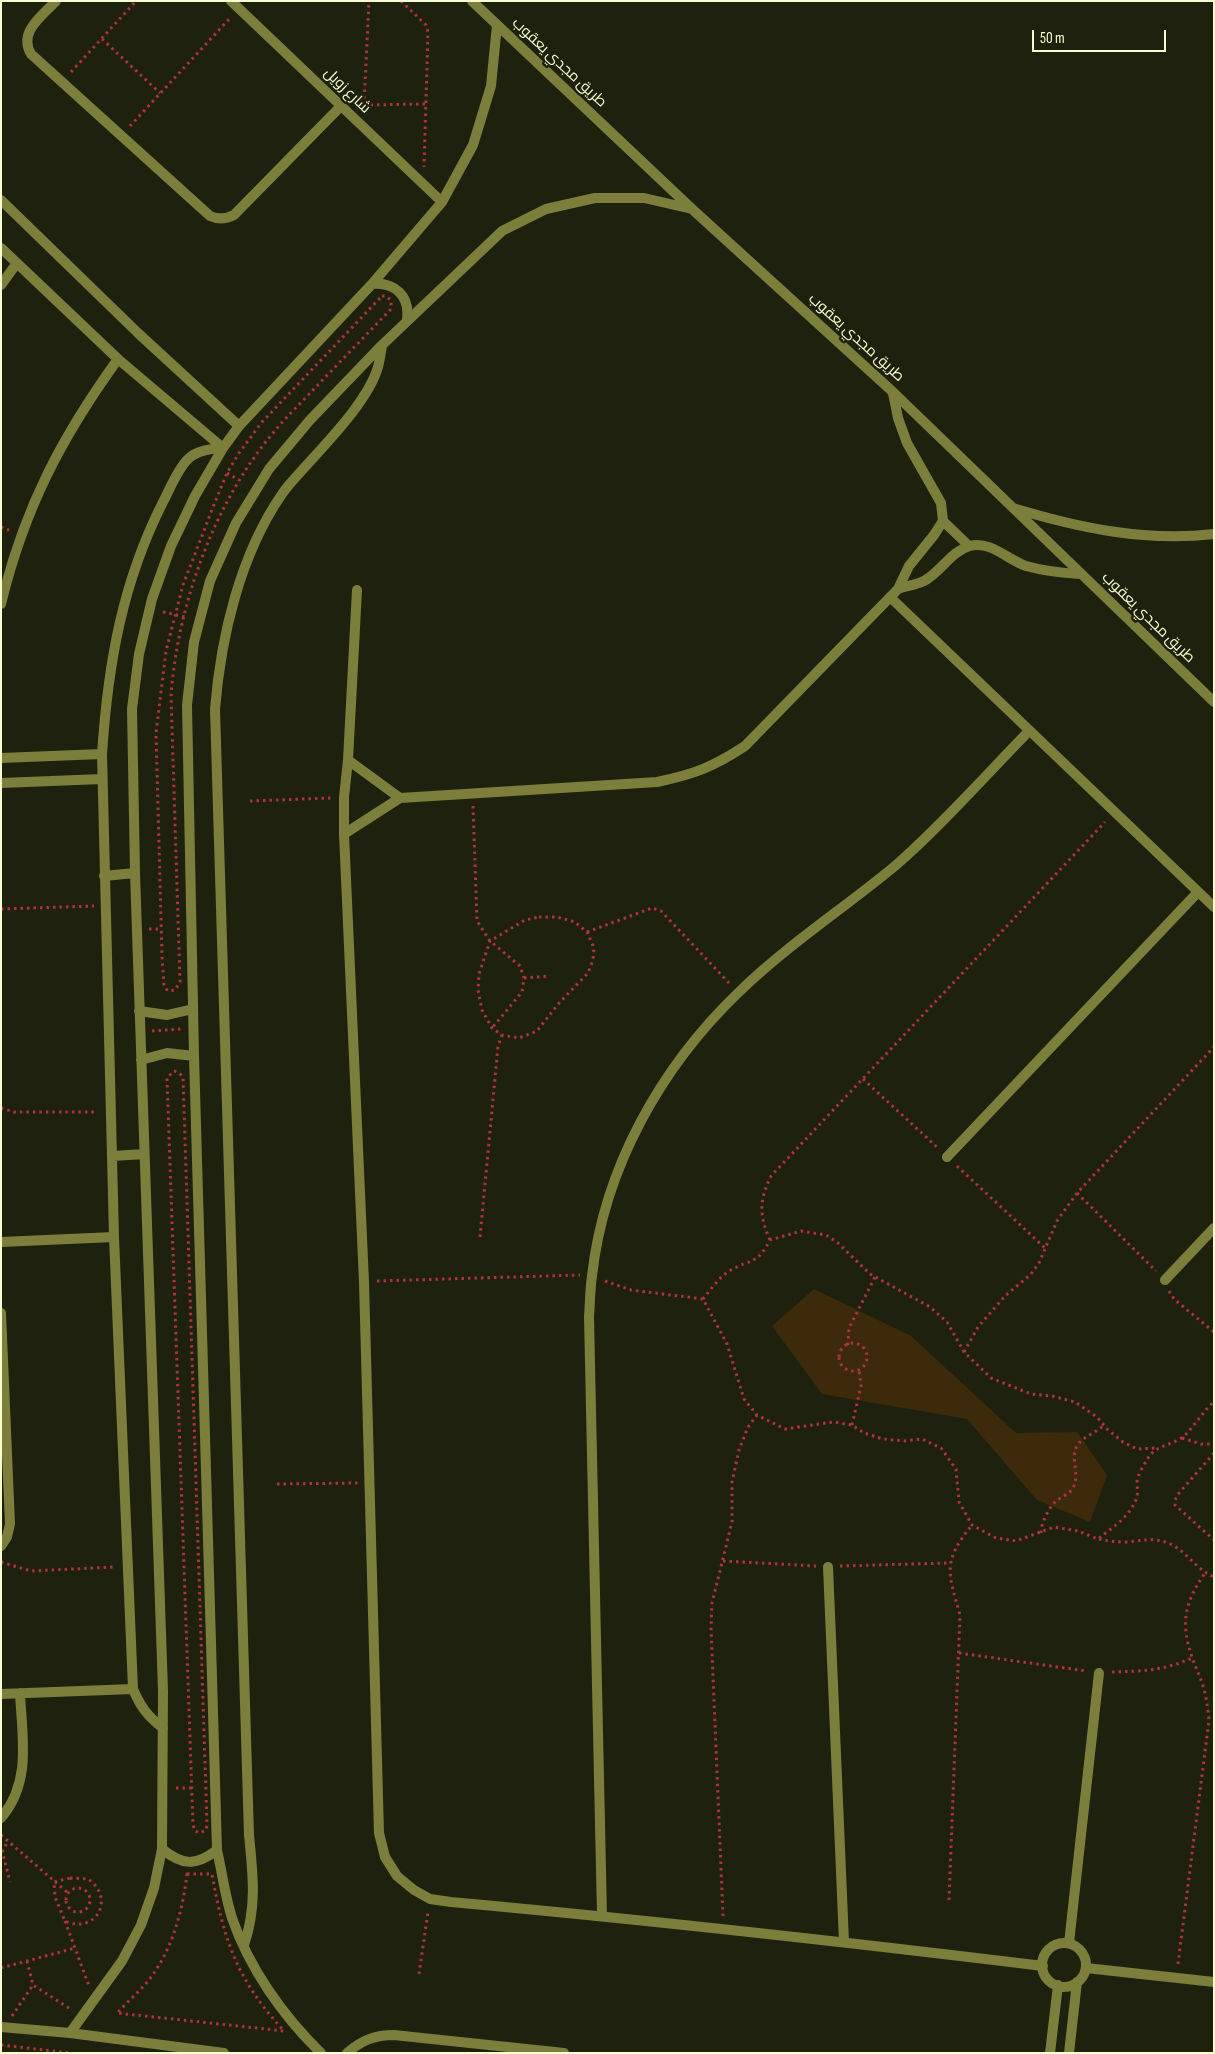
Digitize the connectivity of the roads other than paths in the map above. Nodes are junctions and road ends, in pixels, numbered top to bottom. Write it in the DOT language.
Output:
graph roads {
  1 [pos="56,1"];
  2 [pos="472,1"];
  3 [pos="235,5"];
  4 [pos="496,25"];
  5 [pos="341,106"];
  6 [pos="1,200"];
  7 [pos="442,202"];
  8 [pos="692,209"];
  9 [pos="1,248"];
  10 [pos="17,263"];
  11 [pos="372,284"];
  12 [pos="1,285"];
  13 [pos="407,320"];
  14 [pos="382,345"];
  15 [pos="118,359"];
  16 [pos="893,392"];
  17 [pos="239,426"];
  18 [pos="223,448"];
  19 [pos="1010,507"];
  20 [pos="942,521"];
  21 [pos="1214,534"];
  22 [pos="969,546"];
  23 [pos="1080,574"];
  24 [pos="898,589"];
  25 [pos="357,590"];
  26 [pos="890,597"];
  27 [pos="1,604"];
  28 [pos="1214,702"];
  29 [pos="1029,731"];
  30 [pos="102,754"];
  31 [pos="1,758"];
  32 [pos="348,760"];
  33 [pos="102,779"];
  34 [pos="1,783"];
  35 [pos="400,798"];
  36 [pos="344,834"];
  37 [pos="135,873"];
  38 [pos="104,876"];
  39 [pos="1198,892"];
  40 [pos="1214,907"];
  41 [pos="193,1009"];
  42 [pos="139,1011"];
  43 [pos="194,1056"];
  44 [pos="141,1060"];
  45 [pos="144,1154"];
  46 [pos="113,1156"];
  47 [pos="947,1156"];
  48 [pos="1214,1228"];
  49 [pos="114,1237"];
  50 [pos="1,1242"];
  51 [pos="1165,1280"];
  52 [pos="1,1313"];
  53 [pos="2,1375"];
  54 [pos="1,1546"];
  55 [pos="828,1567"];
  56 [pos="1099,1673"];
  57 [pos="133,1689"];
  58 [pos="20,1693"];
  59 [pos="1,1694"];
  60 [pos="163,1728"];
  61 [pos="1,1818"];
  62 [pos="162,1849"];
  63 [pos="217,1850"];
  64 [pos="602,1916"];
  65 [pos="844,1942"];
  66 [pos="1069,1943"];
  67 [pos="244,1945"];
  68 [pos="1043,1966"];
  69 [pos="1086,1968"];
  70 [pos="1077,1982"];
  71 [pos="1214,1982"];
  72 [pos="1058,1986"];
  73 [pos="3,2027"];
  74 [pos="70,2033"];
  75 [pos="224,2053"];
  76 [pos="321,2053"];
  77 [pos="347,2053"];
  78 [pos="564,2053"];
  79 [pos="1050,2053"];
  80 [pos="1069,2053"];
  1 -- 5 [label="street"];
  2 -- 4 [label="street, طريق مجدي يعقوب"];
  3 -- 5 [label="street, شارع زويل"];
  4 -- 7 [label="street"];
  4 -- 8 [label="street, طريق مجدي يعقوب"];
  5 -- 7 [label="street, شارع زويل"];
  6 -- 17 [label="street"];
  7 -- 11 [label="street"];
  8 -- 13 [label="street"];
  8 -- 16 [label="street, طريق مجدي يعقوب"];
  9 -- 10 [label="street"];
  10 -- 12 [label="street"];
  10 -- 15 [label="street"];
  11 -- 13 [label="street"];
  11 -- 17 [label="street"];
  13 -- 14 [label="street"];
  14 -- 41 [label="street"];
  14 -- 67 [label="street"];
  15 -- 18 [label="street"];
  15 -- 27 [label="street"];
  16 -- 19 [label="street, طريق مجدي يعقوب"];
  16 -- 20 [label="street"];
  17 -- 18 [label="street"];
  18 -- 30 [label="street"];
  18 -- 37 [label="street"];
  19 -- 21 [label="street"];
  19 -- 23 [label="street, طريق مجدي يعقوب"];
  20 -- 22 [label="street"];
  20 -- 24 [label="street"];
  22 -- 23 [label="street"];
  22 -- 24 [label="street"];
  23 -- 28 [label="street, طريق مجدي يعقوب"];
  24 -- 26 [label="street"];
  25 -- 32 [label="street"];
  26 -- 29 [label="street"];
  26 -- 35 [label="street"];
  29 -- 39 [label="street"];
  29 -- 64 [label="street"];
  30 -- 31 [label="street"];
  30 -- 33 [label="street"];
  32 -- 35 [label="street"];
  32 -- 36 [label="street"];
  33 -- 34 [label="street"];
  33 -- 38 [label="street"];
  35 -- 36 [label="street"];
  36 -- 64 [label="street"];
  37 -- 38 [label="street"];
  37 -- 42 [label="street"];
  38 -- 46 [label="street"];
  39 -- 40 [label="street"];
  39 -- 47 [label="street"];
  41 -- 42 [label="street"];
  41 -- 43 [label="street"];
  42 -- 44 [label="street"];
  43 -- 44 [label="street"];
  43 -- 63 [label="street"];
  44 -- 45 [label="street"];
  45 -- 46 [label="street"];
  45 -- 60 [label="street"];
  46 -- 49 [label="street"];
  48 -- 51 [label="street"];
  49 -- 50 [label="street"];
  49 -- 57 [label="street"];
  52 -- 53 [label="street"];
  53 -- 54 [label="street"];
  55 -- 65 [label="street"];
  56 -- 66 [label="street"];
  57 -- 58 [label="street"];
  57 -- 60 [label="street"];
  58 -- 59 [label="street"];
  58 -- 61 [label="street"];
  60 -- 62 [label="street"];
  62 -- 63 [label="street"];
  62 -- 74 [label="street"];
  63 -- 67 [label="street"];
  64 -- 65 [label="street"];
  65 -- 68 [label="street"];
  66 -- 68 [label="street"];
  66 -- 69 [label="street"];
  67 -- 76 [label="street"];
  68 -- 72 [label="street"];
  69 -- 70 [label="street"];
  69 -- 71 [label="street"];
  70 -- 72 [label="street"];
  70 -- 80 [label="street"];
  72 -- 79 [label="street"];
  73 -- 74 [label="street"];
  74 -- 75 [label="street"];
  77 -- 78 [label="street"];
}
